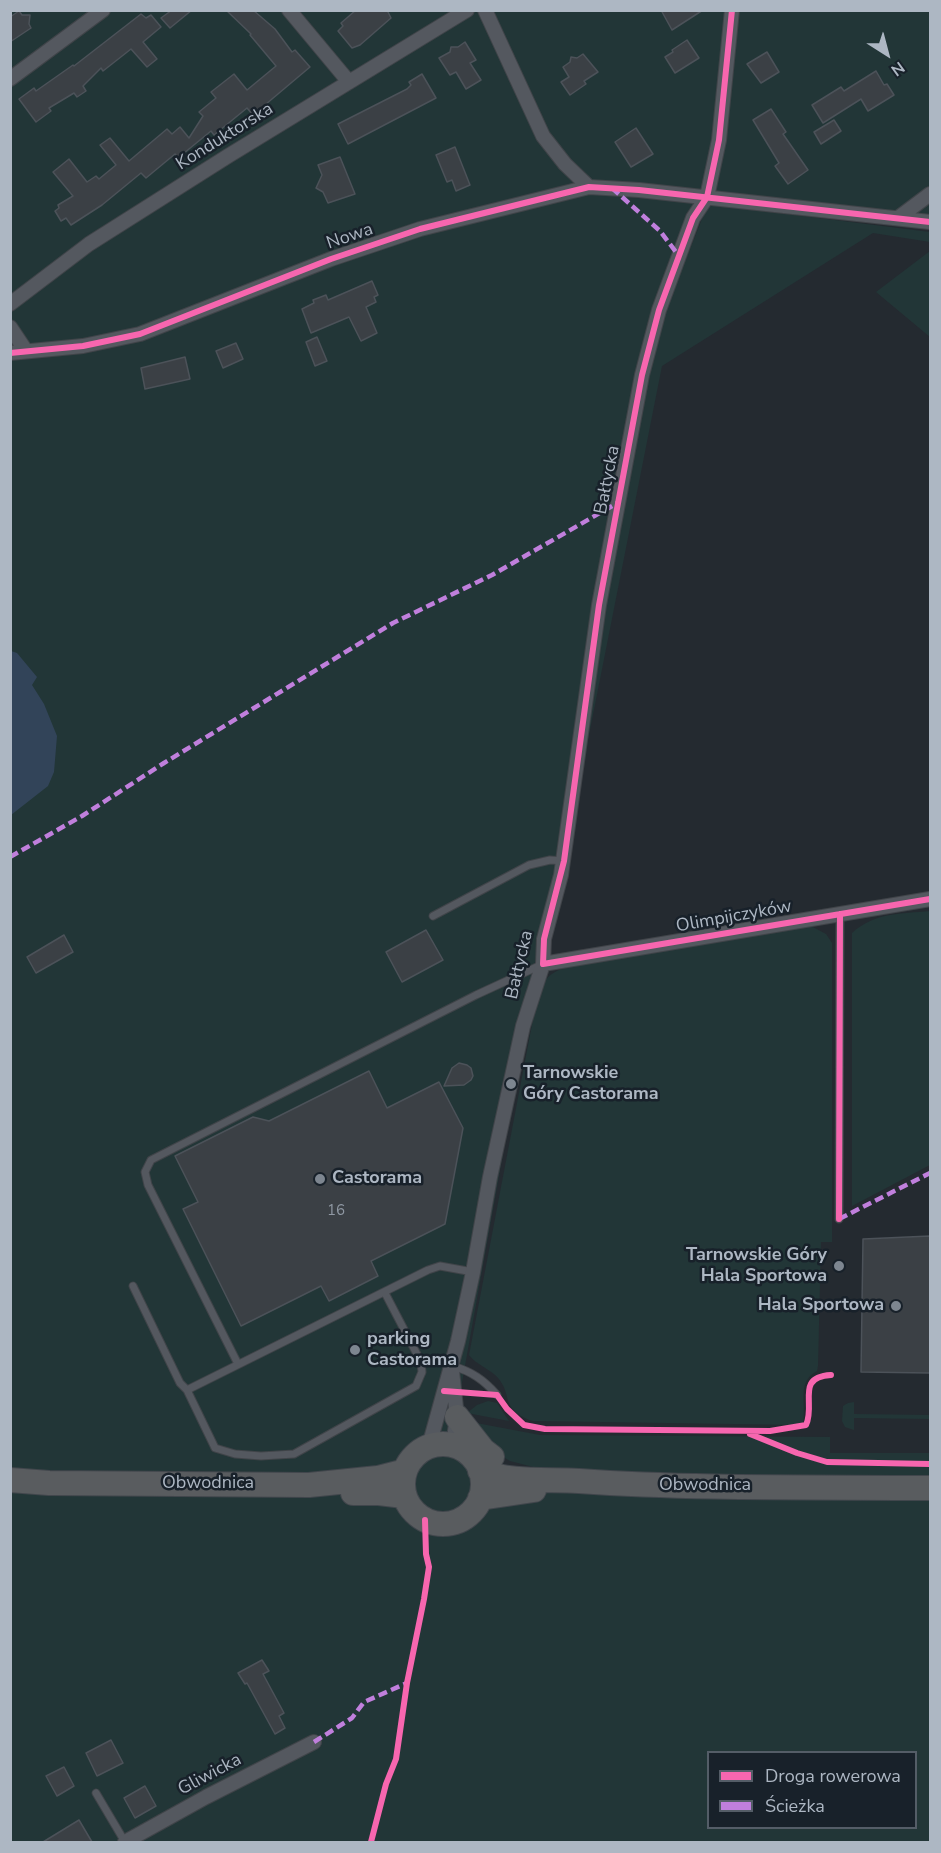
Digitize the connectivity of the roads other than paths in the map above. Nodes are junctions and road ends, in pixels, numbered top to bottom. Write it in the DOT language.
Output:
graph roads {
  1 [pos="103,10"];
  2 [pos="289,10"];
  3 [pos="467,10"];
  4 [pos="485,10"];
  5 [pos="732,10"];
  6 [pos="10,78"];
  7 [pos="349,82"];
  8 [pos="589,187"];
  9 [pos="930,194"];
  10 [pos="707,197"];
  11 [pos="898,218"];
  12 [pos="930,222"];
  13 [pos="10,304"];
  14 [pos="10,327"];
  15 [pos="26,351"];
  16 [pos="10,353"];
  17 [pos="564,861"];
  18 [pos="930,899"];
  19 [pos="840,914"];
  20 [pos="433,916"];
  21 [pos="543,964"];
  22 [pos="839,1219"];
  23 [pos="473,1272"];
  24 [pos="133,1286"];
  25 [pos="385,1293"];
  26 [pos="238,1364"];
  27 [pos="452,1366"];
  28 [pos="187,1390"];
  29 [pos="497,1395"];
  30 [pos="457,1417"];
  31 [pos="429,1446"];
  32 [pos="458,1447"];
  33 [pos="405,1471"];
  34 [pos="480,1471"];
  35 [pos="543,1479"];
  36 [pos="10,1480"];
  37 [pos="930,1488"];
  38 [pos="10,1492"];
  39 [pos="404,1496"];
  40 [pos="930,1497"];
  41 [pos="480,1498"];
  42 [pos="314,1742"];
  43 [pos="96,1793"];
  44 [pos="125,1842"];
  1 -- 6 [label="street"];
  2 -- 7 [label="street"];
  3 -- 7 [label="street, Konduktorska"];
  4 -- 8 [label="street"];
  5 -- 10 [label="street, Bałtycka"];
  7 -- 13 [label="street, Konduktorska"];
  8 -- 10 [label="street, Nowa"];
  8 -- 15 [label="street, Nowa"];
  9 -- 11 [label="street"];
  10 -- 11 [label="street, Nowa"];
  10 -- 17 [label="street, Bałtycka"];
  11 -- 12 [label="street, Nowa"];
  14 -- 15 [label="street"];
  15 -- 16 [label="street, Nowa"];
  17 -- 20 [label="lane"];
  17 -- 21 [label="street, Bałtycka"];
  18 -- 19 [label="street, Olimpijczyków"];
  19 -- 21 [label="street, Olimpijczyków"];
  19 -- 22 [label="lane"];
  21 -- 23 [label="street, Bałtycka"];
  21 -- 26 [label="lane"];
  23 -- 25 [label="lane"];
  23 -- 27 [label="street, Bałtycka"];
  24 -- 28 [label="lane"];
  25 -- 26 [label="lane"];
  25 -- 28 [label="lane"];
  26 -- 28 [label="lane"];
  27 -- 29 [label="lane"];
  27 -- 30 [label="street, Bałtycka"];
  27 -- 31 [label="street, Bałtycka"];
  30 -- 32 [label="street, Bałtycka"];
  30 -- 35 [label="highway"];
  31 -- 32 [label="highway"];
  31 -- 33 [label="highway"];
  32 -- 34 [label="highway"];
  33 -- 36 [label="highway, Obwodnica"];
  33 -- 39 [label="highway"];
  34 -- 35 [label="highway, Obwodnica"];
  34 -- 41 [label="highway"];
  35 -- 37 [label="highway, Obwodnica"];
  38 -- 39 [label="highway, Obwodnica"];
  39 -- 41 [label="highway"];
  40 -- 41 [label="highway, Obwodnica"];
  42 -- 44 [label="street, Gliwicka"];
  43 -- 44 [label="lane"];
}
